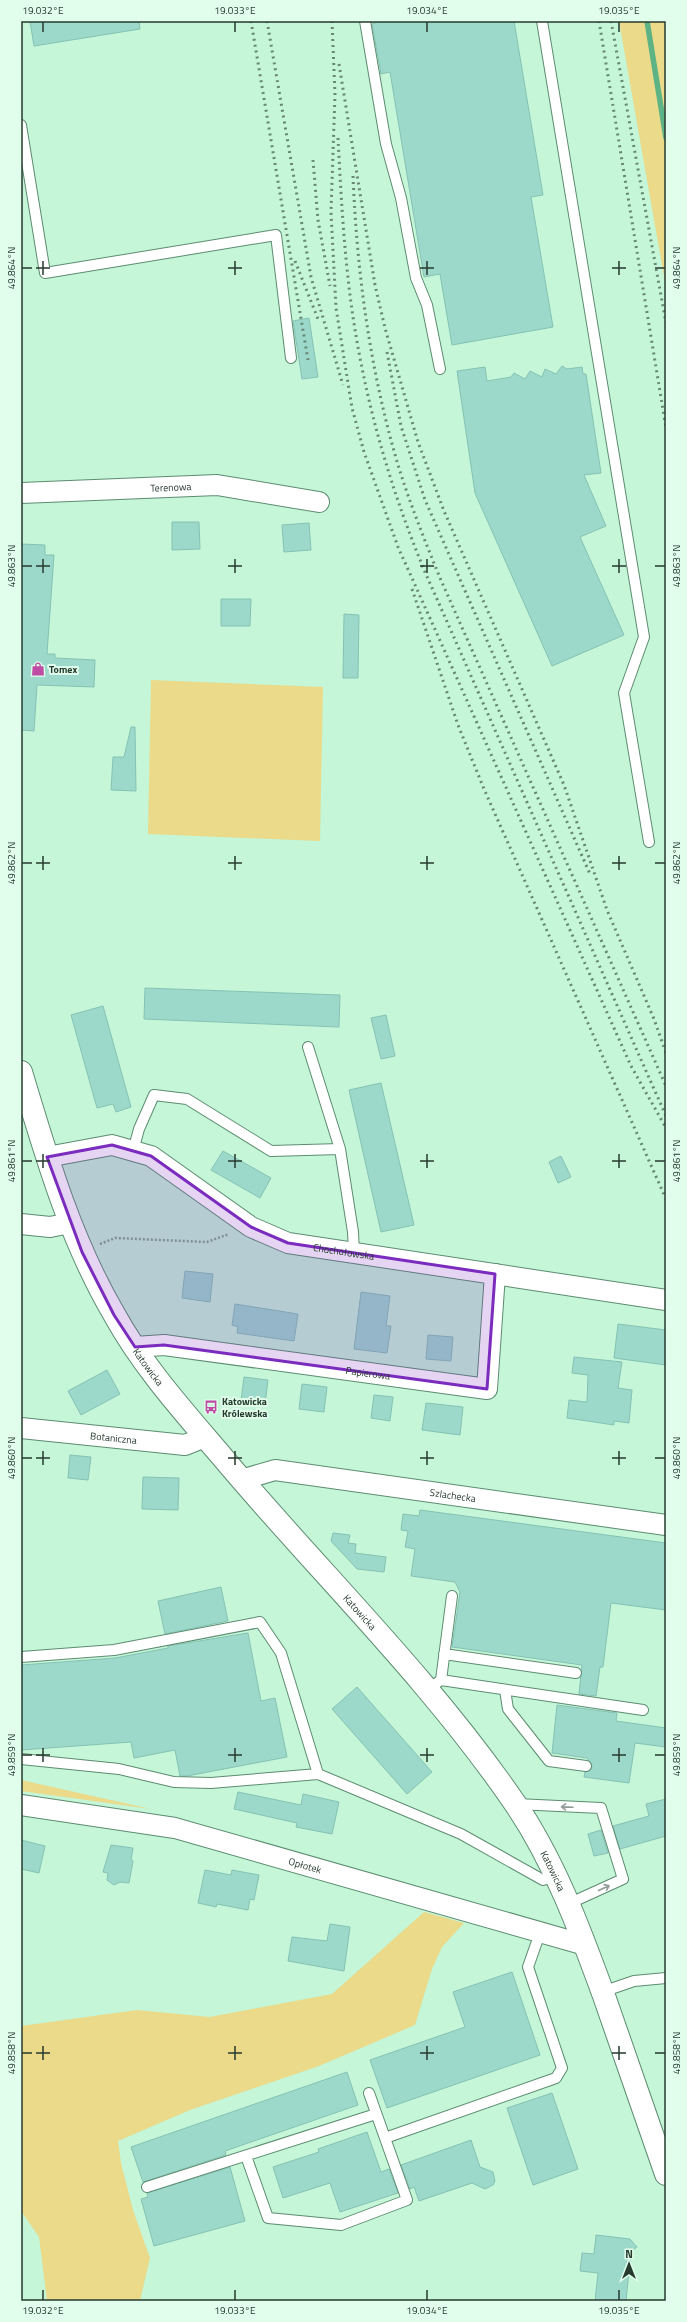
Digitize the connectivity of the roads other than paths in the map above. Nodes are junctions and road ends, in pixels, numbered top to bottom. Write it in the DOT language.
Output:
graph roads {
  1 [pos="365,21"];
  2 [pos="542,21"];
  3 [pos="21,125"];
  4 [pos="290,358"];
  5 [pos="440,369"];
  6 [pos="21,493"];
  7 [pos="319,502"];
  8 [pos="649,842"];
  9 [pos="308,1047"];
  10 [pos="21,1072"];
  11 [pos="340,1149"];
  12 [pos="133,1150"];
  13 [pos="47,1157"];
  14 [pos="70,1223"];
  15 [pos="21,1224"];
  16 [pos="354,1253"];
  17 [pos="495,1274"];
  18 [pos="666,1300"];
  19 [pos="135,1347"];
  20 [pos="21,1428"];
  21 [pos="205,1437"];
  22 [pos="241,1480"];
  23 [pos="666,1525"];
  24 [pos="452,1596"];
  25 [pos="444,1654"];
  26 [pos="21,1657"];
  27 [pos="576,1673"];
  28 [pos="434,1685"];
  29 [pos="505,1690"];
  30 [pos="643,1710"];
  31 [pos="21,1759"];
  32 [pos="586,1766"];
  33 [pos="318,1774"];
  34 [pos="516,1804"];
  35 [pos="21,1805"];
  36 [pos="555,1877"];
  37 [pos="568,1904"];
  38 [pos="540,1933"];
  39 [pos="585,1945"];
  40 [pos="666,1978"];
  41 [pos="602,1992"];
  42 [pos="369,2093"];
  43 [pos="376,2114"];
  44 [pos="385,2138"];
  45 [pos="246,2156"];
  46 [pos="666,2174"];
  47 [pos="147,2187"];
  1 -- 5 [label="lane"];
  2 -- 8 [label="lane"];
  3 -- 4 [label="lane"];
  6 -- 7 [label="street, Terenowa"];
  9 -- 11 [label="lane"];
  10 -- 13 [label="street, Katowicka"];
  11 -- 12 [label="lane"];
  11 -- 16 [label="lane"];
  12 -- 13 [label="street, Chochołowska"];
  12 -- 16 [label="street, Chochołowska"];
  13 -- 14 [label="street, Katowicka"];
  14 -- 15 [label="street"];
  14 -- 19 [label="street, Katowicka"];
  16 -- 17 [label="street, Chochołowska"];
  17 -- 18 [label="street, Chochołowska"];
  17 -- 19 [label="street, Papierowa"];
  19 -- 21 [label="street, Katowicka"];
  20 -- 21 [label="street, Botaniczna"];
  21 -- 22 [label="street, Katowicka"];
  22 -- 23 [label="street, Szlachecka"];
  22 -- 28 [label="street, Katowicka"];
  24 -- 25 [label="lane"];
  25 -- 27 [label="lane"];
  25 -- 28 [label="lane"];
  26 -- 33 [label="lane"];
  28 -- 29 [label="lane"];
  28 -- 34 [label="street, Katowicka"];
  29 -- 30 [label="lane"];
  29 -- 32 [label="lane"];
  31 -- 33 [label="lane"];
  33 -- 36 [label="lane"];
  34 -- 36 [label="street, Katowicka"];
  37 -- 34 [label="lane, one-way"];
  35 -- 38 [label="street, Opłotek"];
  36 -- 37 [label="street, Katowicka"];
  37 -- 39 [label="street, Katowicka"];
  38 -- 39 [label="street, Opłotek"];
  38 -- 44 [label="lane"];
  39 -- 41 [label="street, Katowicka"];
  40 -- 41 [label="lane"];
  41 -- 46 [label="street, Katowicka"];
  42 -- 43 [label="lane"];
  43 -- 44 [label="lane"];
  43 -- 45 [label="lane"];
  44 -- 45 [label="lane"];
  45 -- 47 [label="lane"];
}
